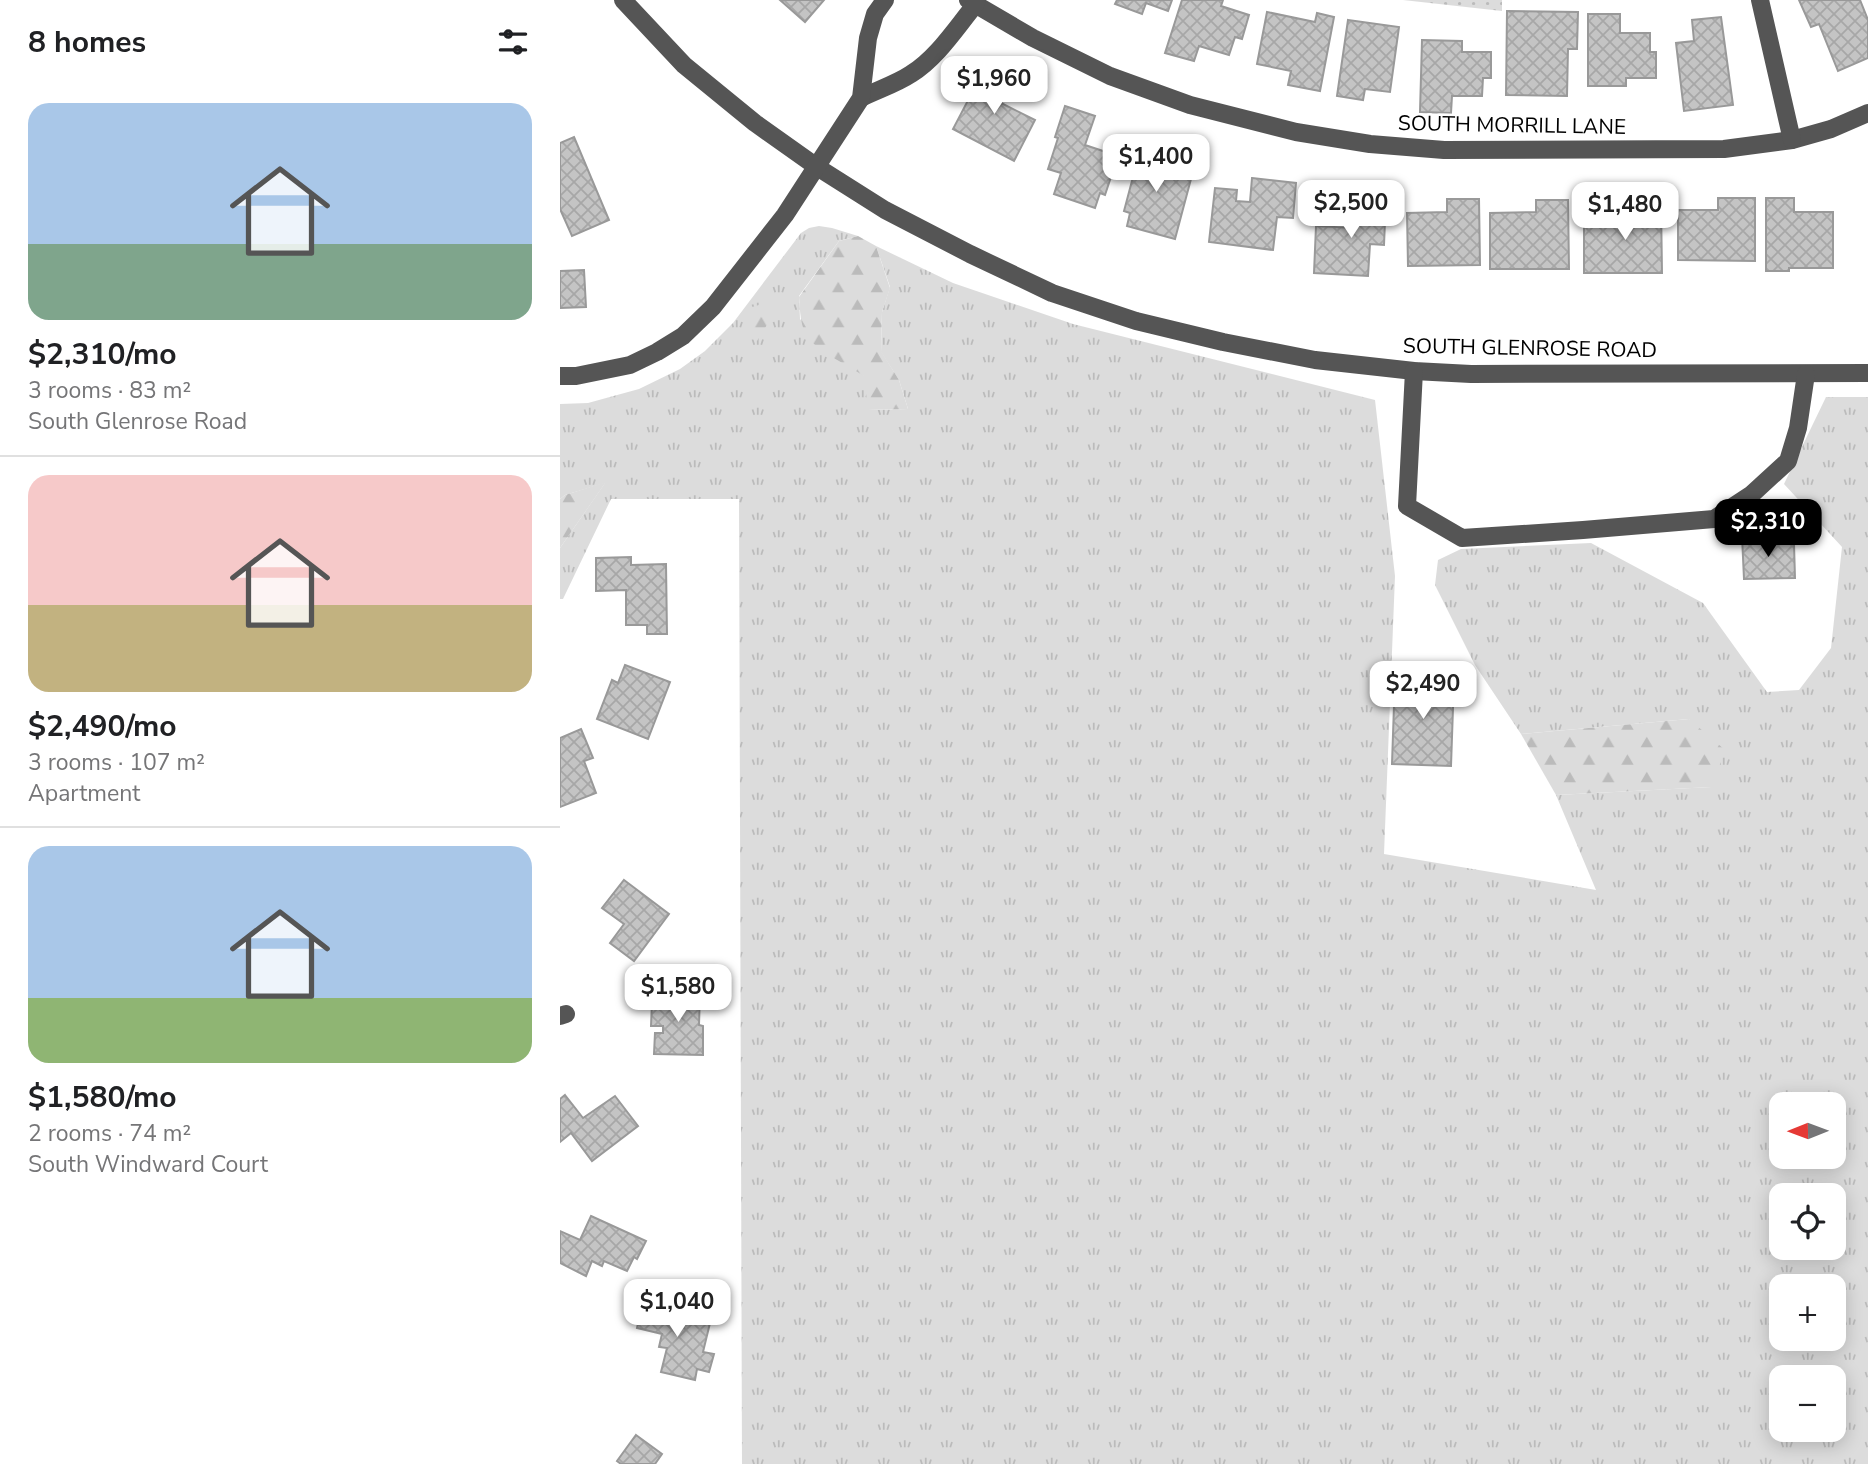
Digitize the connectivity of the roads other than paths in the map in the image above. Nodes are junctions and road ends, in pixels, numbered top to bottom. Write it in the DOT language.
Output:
graph roads {
  1 [pos="623,0"];
  2 [pos="885,0"];
  3 [pos="1760,0"];
  4 [pos="974,2"];
  5 [pos="861,98"];
  6 [pos="1868,113"];
  7 [pos="1791,139"];
  8 [pos="817,167"];
  9 [pos="1414,370"];
  10 [pos="1868,373"];
  11 [pos="1806,374"];
  12 [pos="560,376"];
  1 -- 8 [label="street, SOUTH GLENROSE ROAD"];
  2 -- 5 [label="street"];
  3 -- 7 [label="street"];
  4 -- 5 [label="street"];
  4 -- 7 [label="street, SOUTH MORRILL LANE"];
  5 -- 8 [label="street"];
  6 -- 7 [label="street, SOUTH MORRILL LANE"];
  8 -- 9 [label="street, SOUTH GLENROSE ROAD"];
  8 -- 12 [label="street"];
  9 -- 11 [label="street, SOUTH GLENROSE ROAD"];
  9 -- 11 [label="street"];
  10 -- 11 [label="street, SOUTH GLENROSE ROAD"];
}
